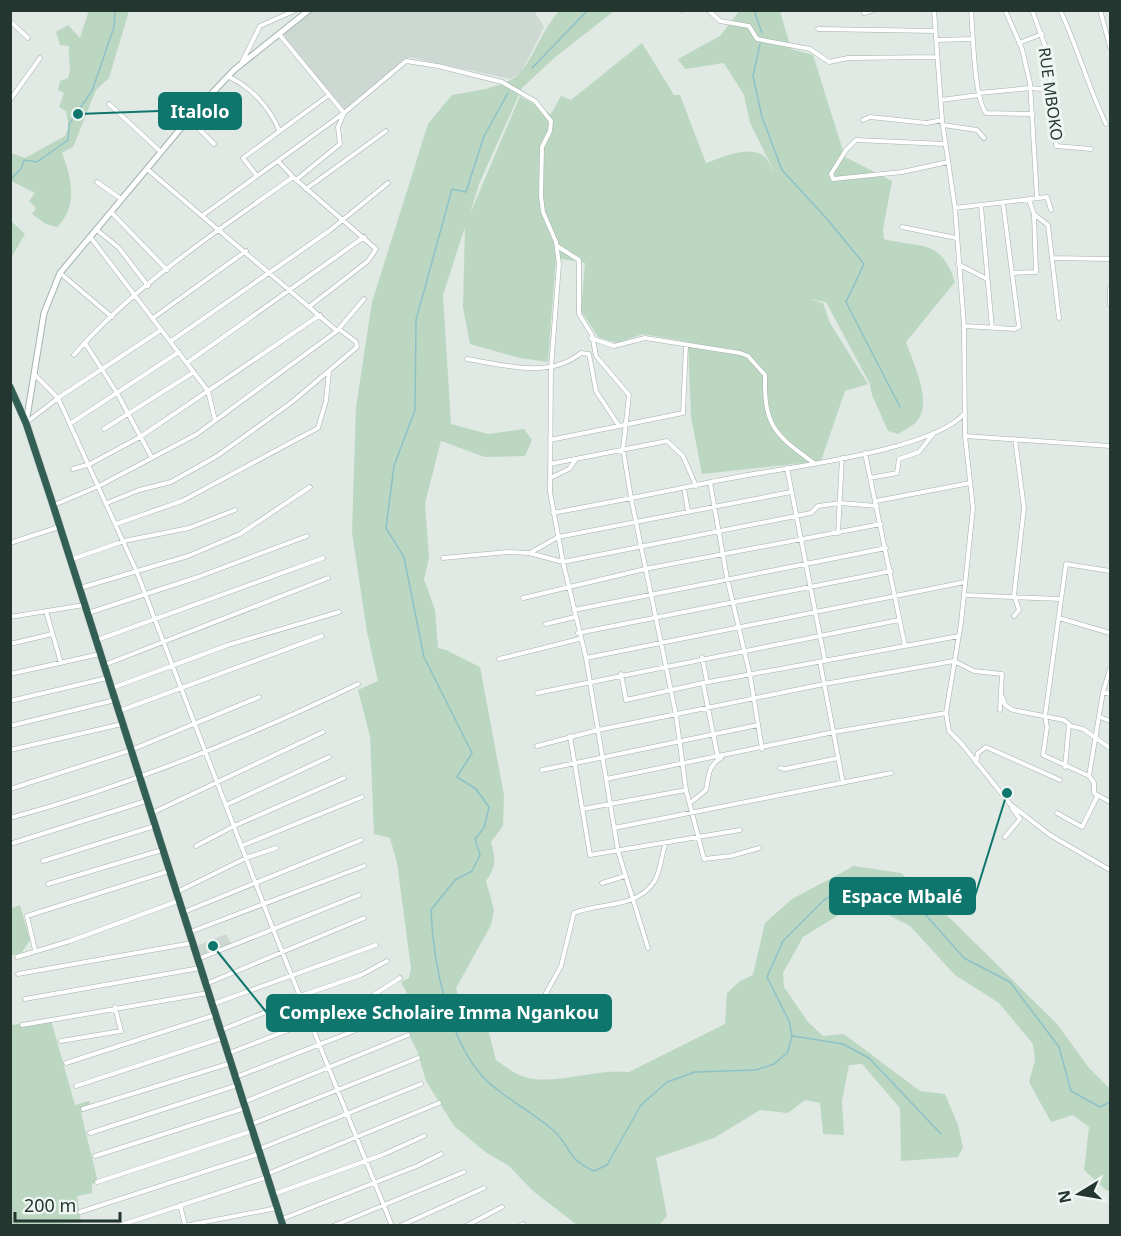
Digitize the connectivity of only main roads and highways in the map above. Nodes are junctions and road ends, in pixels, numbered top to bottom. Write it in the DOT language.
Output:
graph roads {
  1 [pos="10,387"];
  2 [pos="282,1223"];
  1 -- 2 [label="highway"];
}
